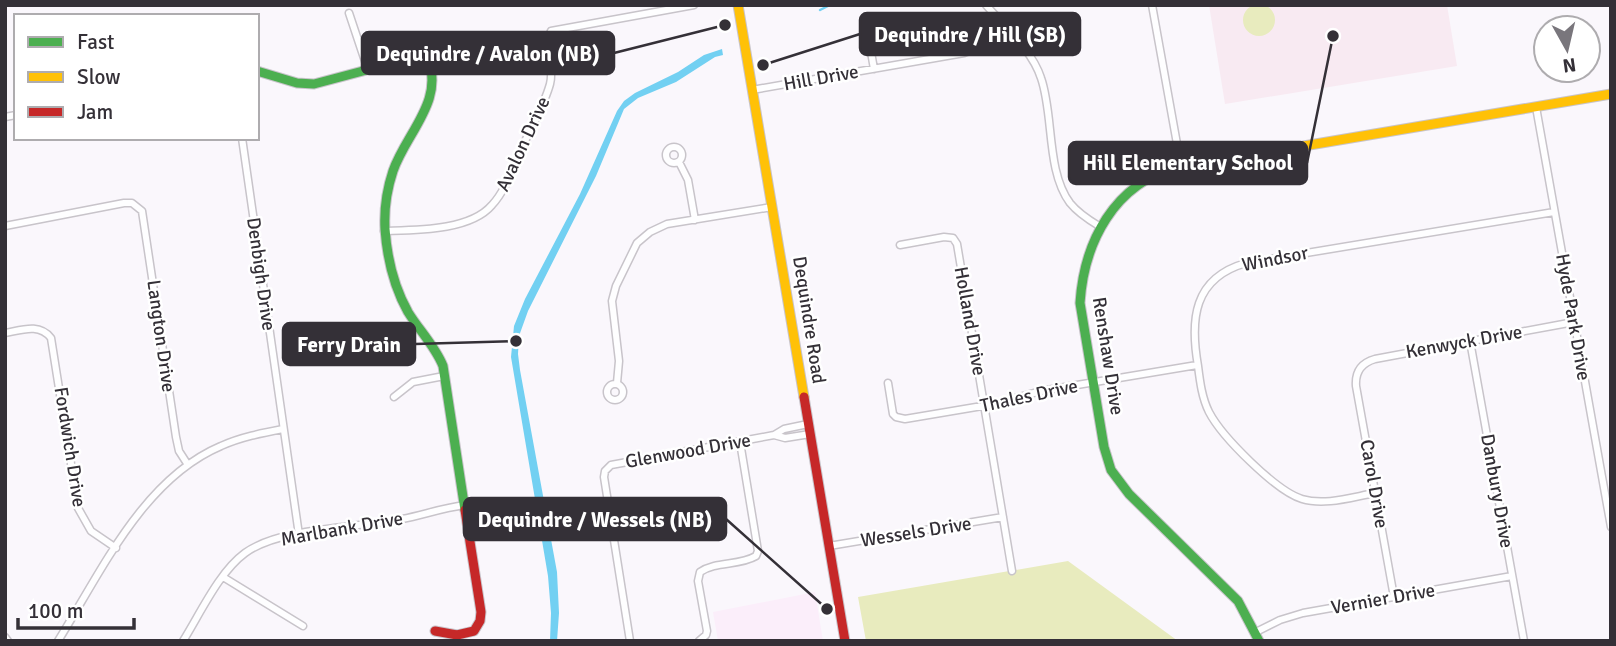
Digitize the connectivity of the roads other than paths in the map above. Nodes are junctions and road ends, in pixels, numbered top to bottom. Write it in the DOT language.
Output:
graph roads {
  1 [pos="694,5"];
  2 [pos="738,5"];
  3 [pos="986,5"];
  4 [pos="1153,5"];
  5 [pos="349,13"];
  6 [pos="865,18"];
  7 [pos="1009,32"];
  8 [pos="874,69"];
  9 [pos="368,70"];
  10 [pos="259,72"];
  11 [pos="752,90"];
  12 [pos="1611,94"];
  13 [pos="1535,107"];
  14 [pos="242,140"];
  15 [pos="679,162"];
  16 [pos="1181,166"];
  17 [pos="772,207"];
  18 [pos="1554,212"];
  19 [pos="695,220"];
  20 [pos="5,226"];
  21 [pos="1099,226"];
  22 [pos="384,231"];
  23 [pos="900,245"];
  24 [pos="1574,322"];
  25 [pos="5,334"];
  26 [pos="1470,341"];
  27 [pos="1197,365"];
  28 [pos="1358,371"];
  29 [pos="444,376"];
  30 [pos="1093,382"];
  31 [pos="617,383"];
  32 [pos="888,383"];
  33 [pos="394,397"];
  34 [pos="985,406"];
  35 [pos="283,429"];
  36 [pos="809,429"];
  37 [pos="740,442"];
  38 [pos="188,465"];
  39 [pos="1609,465"];
  40 [pos="1600,467"];
  41 [pos="1375,493"];
  42 [pos="465,505"];
  43 [pos="1003,517"];
  44 [pos="1611,527"];
  45 [pos="299,535"];
  46 [pos="829,546"];
  47 [pos="116,548"];
  48 [pos="1012,571"];
  49 [pos="1512,576"];
  50 [pos="223,577"];
  51 [pos="1394,597"];
  52 [pos="303,626"];
  53 [pos="435,631"];
  54 [pos="1257,636"];
  55 [pos="58,641"];
  56 [pos="183,641"];
  57 [pos="630,641"];
  58 [pos="699,641"];
  59 [pos="845,641"];
  60 [pos="1524,641"];
  1 -- 22 [label="street, Avalon Drive"];
  2 -- 11 [label="street, Dequindre Road"];
  3 -- 7 [label="street"];
  4 -- 16 [label="street"];
  5 -- 9 [label="street"];
  6 -- 8 [label="street"];
  7 -- 8 [label="street, Hill Drive"];
  7 -- 21 [label="street"];
  8 -- 11 [label="street, Hill Drive"];
  9 -- 10 [label="street"];
  9 -- 22 [label="street"];
  11 -- 17 [label="street, Dequindre Road"];
  12 -- 13 [label="street, Renshaw Drive"];
  13 -- 16 [label="street, Renshaw Drive"];
  13 -- 18 [label="street, Hyde Park Drive"];
  14 -- 35 [label="street, Denbigh Drive"];
  15 -- 19 [label="street"];
  16 -- 21 [label="street, Renshaw Drive"];
  17 -- 19 [label="street"];
  17 -- 36 [label="street, Dequindre Road"];
  18 -- 24 [label="street, Hyde Park Drive"];
  18 -- 27 [label="street, Windsor"];
  19 -- 31 [label="street"];
  20 -- 38 [label="street, Langton Drive"];
  21 -- 30 [label="street, Renshaw Drive"];
  22 -- 29 [label="street"];
  23 -- 34 [label="street, Holland Drive"];
  24 -- 26 [label="street, Kenwyck Drive"];
  24 -- 40 [label="street, Hyde Park Drive"];
  25 -- 47 [label="street, Fordwich Drive"];
  26 -- 28 [label="street, Kenwyck Drive"];
  26 -- 49 [label="street, Danbury Drive"];
  27 -- 30 [label="street, Thales Drive"];
  27 -- 41 [label="street, Windsor"];
  28 -- 41 [label="street, Carol Drive"];
  29 -- 33 [label="street"];
  29 -- 42 [label="street"];
  30 -- 34 [label="street, Thales Drive"];
  30 -- 54 [label="street, Renshaw Drive"];
  32 -- 34 [label="street, Thales Drive"];
  34 -- 43 [label="street, Holland Drive"];
  35 -- 38 [label="street"];
  35 -- 45 [label="street, Denbigh Drive"];
  36 -- 37 [label="street, Glenwood Drive"];
  36 -- 46 [label="street, Dequindre Road"];
  37 -- 57 [label="street, Glenwood Drive"];
  37 -- 58 [label="street"];
  38 -- 47 [label="street"];
  39 -- 40 [label="street"];
  40 -- 44 [label="street, Hyde Park Drive"];
  41 -- 51 [label="street, Carol Drive"];
  42 -- 45 [label="street, Marlbank Drive"];
  42 -- 53 [label="street"];
  43 -- 46 [label="street, Wessels Drive"];
  43 -- 48 [label="street, Holland Drive"];
  45 -- 50 [label="street, Marlbank Drive"];
  46 -- 59 [label="street, Dequindre Road"];
  47 -- 55 [label="street"];
  49 -- 51 [label="street, Vernier Drive"];
  49 -- 60 [label="street, Danbury Drive"];
  50 -- 52 [label="street"];
  50 -- 56 [label="street, Marlbank Drive"];
  51 -- 54 [label="street, Vernier Drive"];
}
